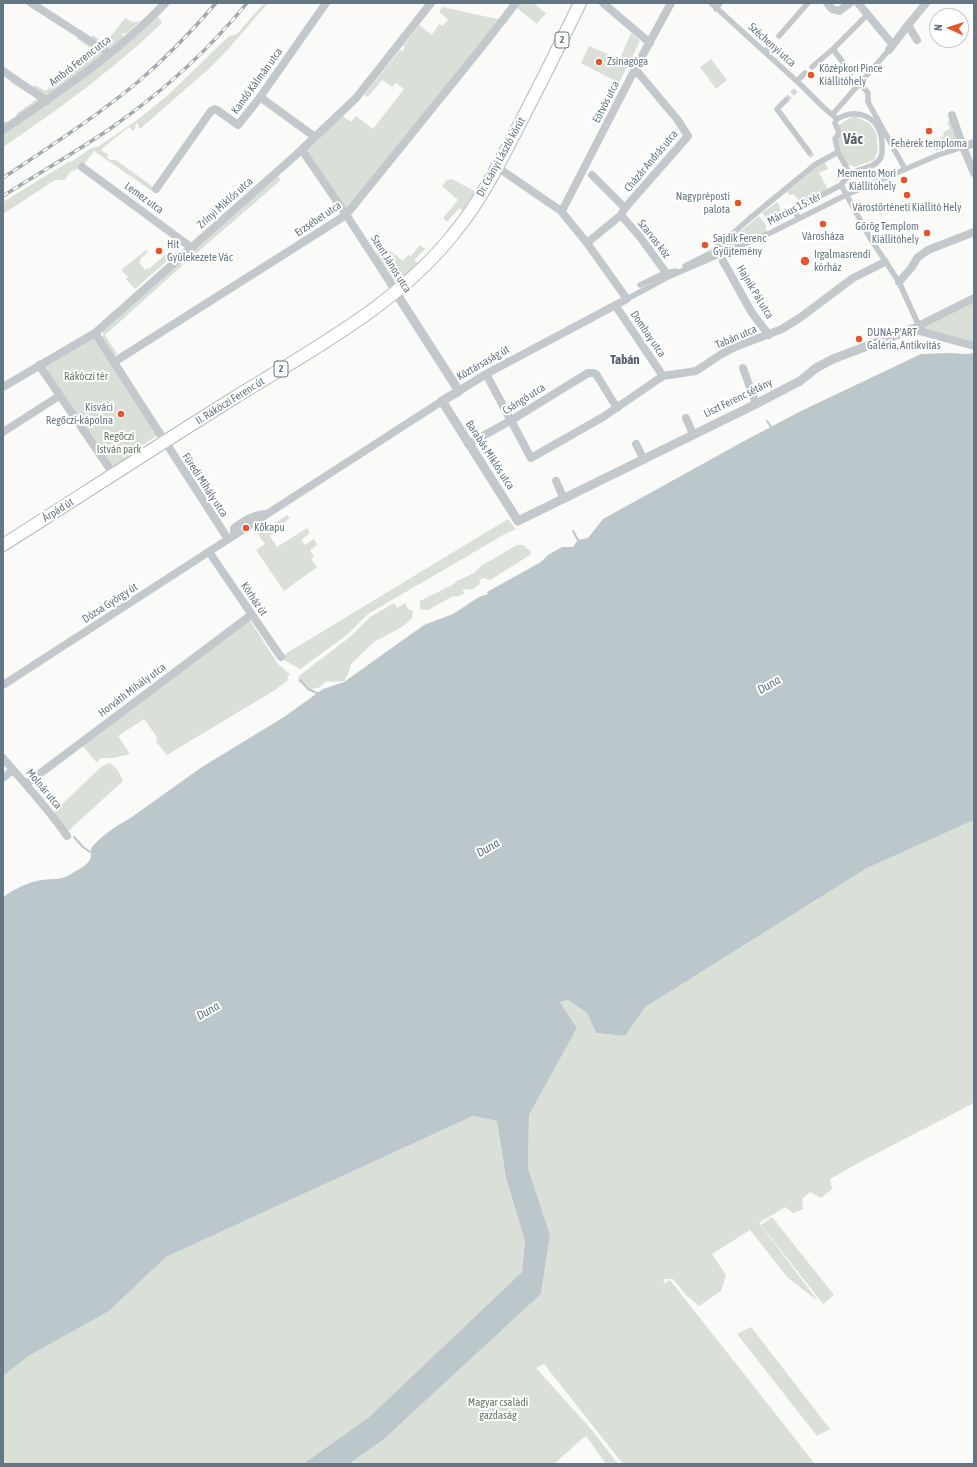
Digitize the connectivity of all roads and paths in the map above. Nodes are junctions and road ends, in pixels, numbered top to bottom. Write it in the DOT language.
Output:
graph roads {
  1 [pos="31,3"];
  2 [pos="164,3"];
  3 [pos="326,3"];
  4 [pos="431,3"];
  5 [pos="516,3"];
  6 [pos="580,3"];
  7 [pos="603,3"];
  8 [pos="671,3"];
  9 [pos="711,3"];
  10 [pos="720,3"];
  11 [pos="808,3"];
  12 [pos="827,3"];
  13 [pos="850,3"];
  14 [pos="858,3"];
  15 [pos="926,3"];
  16 [pos="716,9"];
  17 [pos="864,18"];
  18 [pos="908,25"];
  19 [pos="779,36"];
  20 [pos="917,40"];
  21 [pos="650,42"];
  22 [pos="772,44"];
  23 [pos="891,48"];
  24 [pos="833,49"];
  25 [pos="765,52"];
  26 [pos="109,53"];
  27 [pos="812,67"];
  28 [pos="635,69"];
  29 [pos="3,71"];
  30 [pos="806,73"];
  31 [pos="851,73"];
  32 [pos="859,82"];
  33 [pos="798,85"];
  34 [pos="260,97"];
  35 [pos="786,100"];
  36 [pos="47,101"];
  37 [pos="832,115"];
  38 [pos="952,116"];
  39 [pos="837,119"];
  40 [pos="3,130"];
  41 [pos="315,137"];
  42 [pos="974,143"];
  43 [pos="963,147"];
  44 [pos="302,150"];
  45 [pos="809,152"];
  46 [pos="838,152"];
  47 [pos="82,167"];
  48 [pos="497,167"];
  49 [pos="585,167"];
  50 [pos="905,169"];
  51 [pos="974,173"];
  52 [pos="850,174"];
  53 [pos="592,175"];
  54 [pos="841,185"];
  55 [pos="156,189"];
  56 [pos="846,195"];
  57 [pos="561,211"];
  58 [pos="623,212"];
  59 [pos="346,215"];
  60 [pos="798,218"];
  61 [pos="974,232"];
  62 [pos="587,243"];
  63 [pos="192,248"];
  64 [pos="722,258"];
  65 [pos="885,262"];
  66 [pos="666,273"];
  67 [pos="899,282"];
  68 [pos="640,285"];
  69 [pos="396,293"];
  70 [pos="974,298"];
  71 [pos="627,299"];
  72 [pos="615,305"];
  73 [pos="915,327"];
  74 [pos="95,333"];
  75 [pos="769,335"];
  76 [pos="974,346"];
  77 [pos="114,362"];
  78 [pos="39,366"];
  79 [pos="743,368"];
  80 [pos="486,374"];
  81 [pos="663,376"];
  82 [pos="3,387"];
  83 [pos="459,391"];
  84 [pos="59,396"];
  85 [pos="442,401"];
  86 [pos="756,404"];
  87 [pos="617,408"];
  88 [pos="686,418"];
  89 [pos="510,421"];
  90 [pos="3,432"];
  91 [pos="693,434"];
  92 [pos="165,442"];
  93 [pos="468,444"];
  94 [pos="636,444"];
  95 [pos="644,460"];
  96 [pos="114,475"];
  97 [pos="556,481"];
  98 [pos="564,499"];
  99 [pos="269,513"];
  100 [pos="518,521"];
  101 [pos="231,538"];
  102 [pos="3,545"];
  103 [pos="209,552"];
  104 [pos="252,614"];
  105 [pos="281,657"];
  106 [pos="3,686"];
  107 [pos="3,758"];
  108 [pos="13,770"];
  109 [pos="3,778"];
  110 [pos="26,784"];
  111 [pos="67,836"];
  1 -- 26 [label="street"];
  2 -- 26 [label="street, Ambró Ferenc utca"];
  3 -- 34 [label="street, Kandó Kálmán utca"];
  4 -- 41 [label="street, Zrínyi Miklós utca"];
  5 -- 59 [label="street, Erzsébet utca"];
  6 -- 48 [label="main road, Dr. Csányi László körút / 2"];
  7 -- 21 [label="street"];
  8 -- 21 [label="street, Eötvös utca"];
  9 -- 16 [label="street, Széchenyi utca"];
  10 -- 16 [label="street"];
  11 -- 19 [label="street"];
  12 -- 13 [label="street"];
  14 -- 23 [label="street"];
  15 -- 18 [label="street"];
  16 -- 25 [label="street, Széchenyi utca"];
  17 -- 24 [label="street"];
  18 -- 20 [label="street"];
  18 -- 23 [label="street"];
  21 -- 28 [label="street, Eötvös utca"];
  22 -- 25 [label="street"];
  23 -- 32 [label="street"];
  24 -- 27 [label="street"];
  24 -- 31 [label="street"];
  25 -- 33 [label="street, Széchenyi utca"];
  26 -- 36 [label="street, Ambró Ferenc utca"];
  28 -- 49 [label="street, Eötvös utca"];
  28 -- 58 [label="street, Cházár András utca"];
  29 -- 36 [label="street"];
  30 -- 33 [label="street"];
  32 -- 37 [label="street"];
  32 -- 50 [label="street"];
  33 -- 37 [label="street, Széchenyi utca"];
  34 -- 41 [label="street"];
  34 -- 55 [label="street, Kandó Kálmán utca"];
  35 -- 45 [label="street"];
  36 -- 40 [label="street, Ambró Ferenc utca"];
  37 -- 39 [label="street, Széchenyi utca"];
  38 -- 43 [label="street"];
  39 -- 46 [label="street"];
  39 -- 52 [label="street"];
  41 -- 44 [label="street, Zrínyi Miklós utca"];
  42 -- 43 [label="street"];
  43 -- 50 [label="street, Március 15. tér"];
  43 -- 51 [label="street"];
  44 -- 59 [label="street, Szent János utca"];
  44 -- 63 [label="street, Zrínyi Miklós utca"];
  46 -- 52 [label="street"];
  46 -- 66 [label="street, Március 15. tér"];
  47 -- 63 [label="street, Lemez utca"];
  48 -- 57 [label="street"];
  48 -- 69 [label="main road, Dr. Csányi László körút / 2"];
  49 -- 53 [label="street, Szarvas köz"];
  49 -- 57 [label="street, Eötvös utca"];
  50 -- 56 [label="street, Március 15. tér"];
  52 -- 54 [label="street"];
  53 -- 58 [label="street, Szarvas köz"];
  54 -- 56 [label="street"];
  54 -- 60 [label="street"];
  56 -- 60 [label="street, Március 15. tér"];
  56 -- 65 [label="street"];
  57 -- 62 [label="street"];
  58 -- 62 [label="street, Cházár András utca"];
  58 -- 66 [label="street, Szarvas köz"];
  59 -- 69 [label="street, Szent János utca"];
  59 -- 77 [label="street, Erzsébet utca"];
  60 -- 64 [label="street, Március 15. tér"];
  61 -- 67 [label="street"];
  62 -- 71 [label="street"];
  63 -- 74 [label="street, Zrínyi Miklós utca"];
  64 -- 66 [label="street, Köztársaság út"];
  64 -- 75 [label="street, Hajnik Pál utca"];
  65 -- 67 [label="street"];
  65 -- 75 [label="street, Tabán utca"];
  66 -- 68 [label="street"];
  66 -- 71 [label="street, Köztársaság út"];
  67 -- 73 [label="street"];
  69 -- 83 [label="street, Szent János utca"];
  69 -- 92 [label="main road, II. Rákóczi Ferenc út / 2"];
  70 -- 73 [label="street"];
  71 -- 72 [label="street, Köztársaság út"];
  72 -- 80 [label="street, Köztársaság út"];
  72 -- 81 [label="street, Dombay utca"];
  73 -- 76 [label="street"];
  73 -- 86 [label="street, Liszt Ferenc sétány"];
  74 -- 77 [label="street"];
  74 -- 78 [label="street, Zrínyi Miklós utca"];
  75 -- 81 [label="street, Tabán utca"];
  77 -- 92 [label="street"];
  78 -- 82 [label="street, Zrínyi Miklós utca"];
  78 -- 84 [label="street"];
  79 -- 86 [label="street"];
  80 -- 83 [label="street, Köztársaság út"];
  80 -- 89 [label="street"];
  81 -- 87 [label="street, Tabán utca"];
  83 -- 85 [label="street, Köztársaság út"];
  84 -- 90 [label="street"];
  84 -- 96 [label="street"];
  85 -- 93 [label="street, Barabás Miklós utca"];
  85 -- 99 [label="street, Köztársaság út"];
  86 -- 91 [label="street, Liszt Ferenc sétány"];
  87 -- 89 [label="street, Csángó utca"];
  87 -- 89 [label="street, Tabán utca"];
  88 -- 91 [label="street"];
  89 -- 93 [label="street, Csángó utca"];
  91 -- 95 [label="street, Liszt Ferenc sétány"];
  92 -- 96 [label="main road, 2"];
  92 -- 101 [label="street, Füredi Mihály utca"];
  93 -- 100 [label="street, Barabás Miklós utca"];
  94 -- 95 [label="street"];
  95 -- 98 [label="street, Liszt Ferenc sétány"];
  96 -- 102 [label="main road, Árpád út / 2"];
  97 -- 98 [label="street"];
  98 -- 100 [label="street, Liszt Ferenc sétány"];
  99 -- 101 [label="street, Köztársaság út"];
  99 -- 101 [label="street, Köztársaság út"];
  101 -- 103 [label="street, Dózsa György út"];
  103 -- 104 [label="street, Kórház út"];
  103 -- 106 [label="street, Dózsa György út"];
  104 -- 105 [label="street, Kórház út"];
  104 -- 110 [label="street, Horváth Mihály utca"];
  107 -- 108 [label="street, Molnár utca"];
  108 -- 109 [label="street"];
  108 -- 110 [label="street, Molnár utca"];
  110 -- 111 [label="street, Molnár utca"];
}
